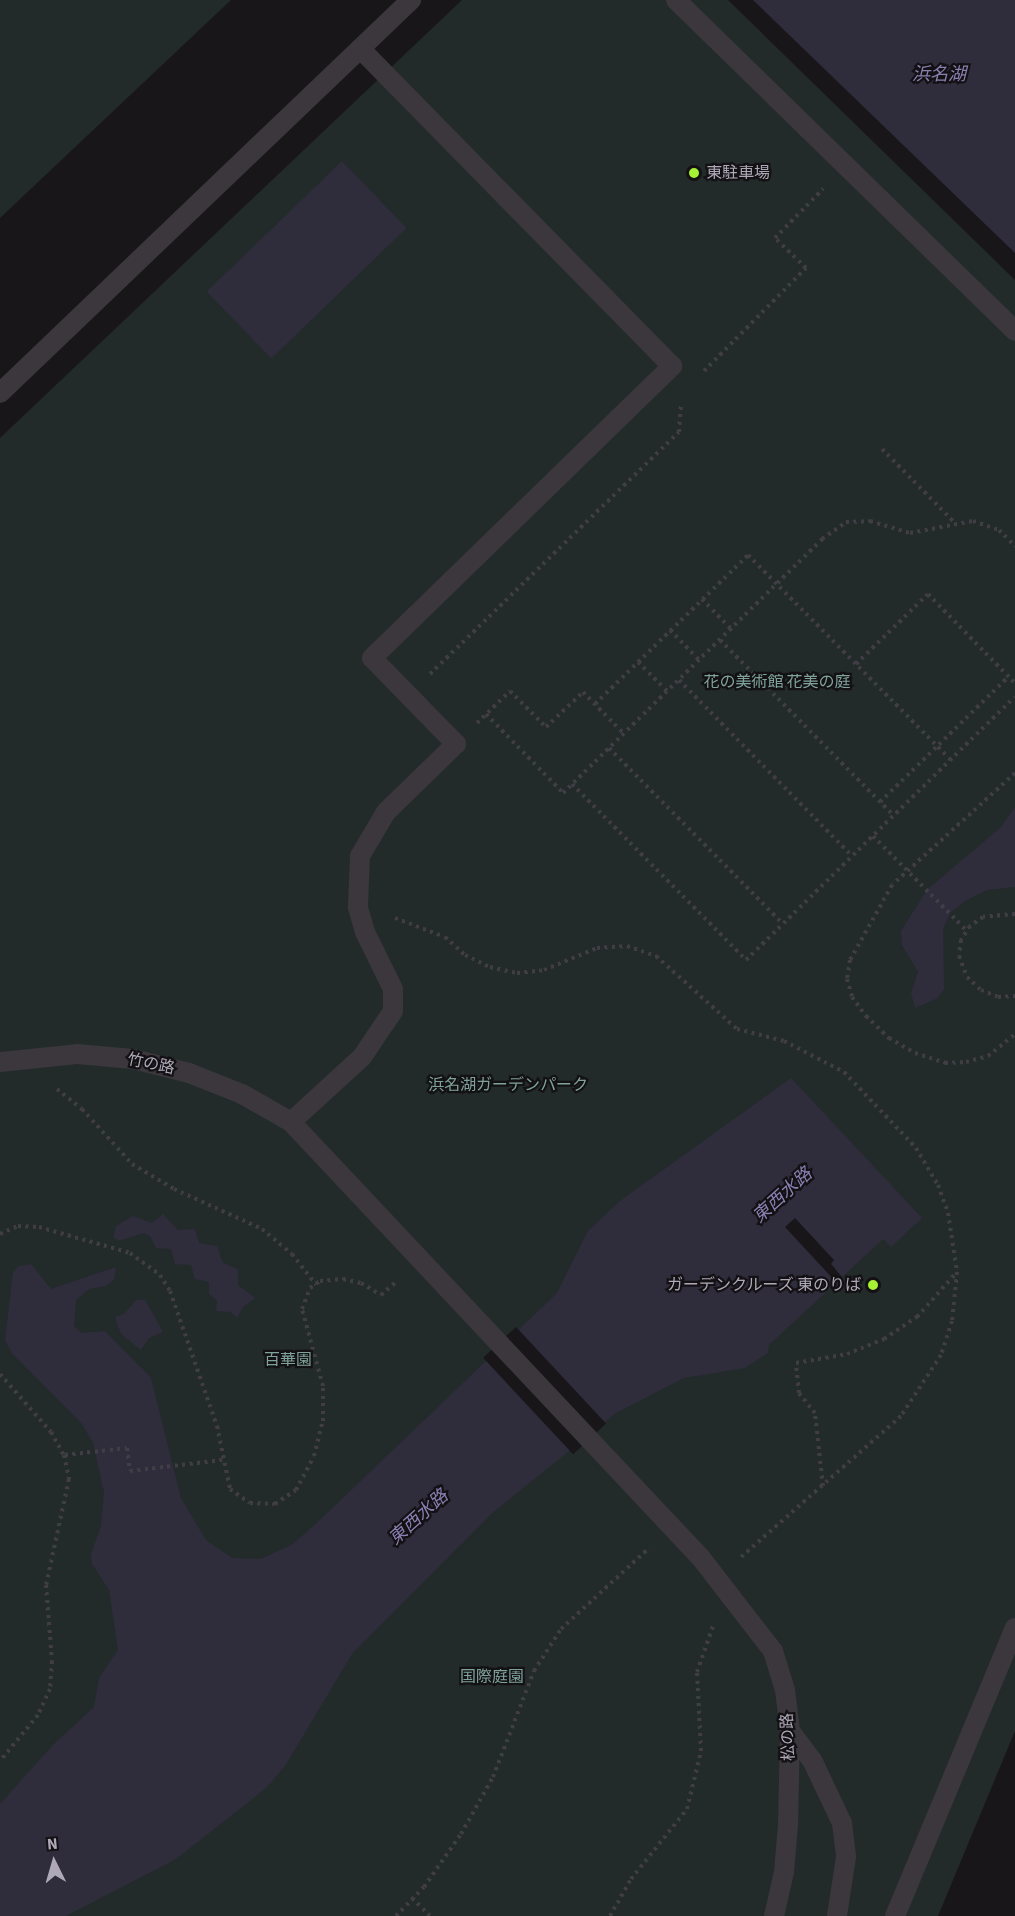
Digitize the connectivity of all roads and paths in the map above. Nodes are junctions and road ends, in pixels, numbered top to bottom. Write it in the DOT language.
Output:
graph roads {
  1 [pos="411,0"];
  2 [pos="676,0"];
  3 [pos="360,49"];
  4 [pos="1015,331"];
  5 [pos="0,393"];
  6 [pos="882,449"];
  7 [pos="955,523"];
  8 [pos="1015,546"];
  9 [pos="777,584"];
  10 [pos="702,599"];
  11 [pos="731,629"];
  12 [pos="670,630"];
  13 [pos="720,640"];
  14 [pos="699,660"];
  15 [pos="638,662"];
  16 [pos="856,664"];
  17 [pos="1008,676"];
  18 [pos="679,680"];
  19 [pos="1015,683"];
  20 [pos="667,691"];
  21 [pos="1015,697"];
  22 [pos="595,704"];
  23 [pos="486,714"];
  24 [pos="624,734"];
  25 [pos="456,744"];
  26 [pos="937,746"];
  27 [pos="609,748"];
  28 [pos="951,760"];
  29 [pos="1015,772"];
  30 [pos="572,784"];
  31 [pos="879,802"];
  32 [pos="894,816"];
  33 [pos="873,836"];
  34 [pos="852,856"];
  35 [pos="905,869"];
  36 [pos="358,904"];
  37 [pos="1015,914"];
  38 [pos="783,924"];
  39 [pos="967,931"];
  40 [pos="1015,996"];
  41 [pos="1015,1034"];
  42 [pos="0,1062"];
  43 [pos="56,1088"];
  44 [pos="291,1122"];
  45 [pos="0,1234"];
  46 [pos="422,1258"];
  47 [pos="957,1272"];
  48 [pos="315,1285"];
  49 [pos="453,1292"];
  50 [pos="0,1374"];
  51 [pos="64,1455"];
  52 [pos="222,1460"];
  53 [pos="823,1486"];
  54 [pos="672,1527"];
  55 [pos="717,1578"];
  56 [pos="739,1604"];
  57 [pos="1015,1628"];
  58 [pos="790,1731"];
  59 [pos="0,1761"];
  60 [pos="412,1898"];
  61 [pos="396,1916"];
  62 [pos="430,1916"];
  63 [pos="610,1916"];
  64 [pos="774,1916"];
  65 [pos="837,1916"];
  66 [pos="895,1916"];
  1 -- 3 [label="lane"];
  2 -- 4 [label="lane"];
  3 -- 5 [label="lane"];
  3 -- 25 [label="lane"];
  6 -- 7 [label="path"];
  7 -- 8 [label="path"];
  7 -- 9 [label="path"];
  9 -- 10 [label="path"];
  9 -- 11 [label="path"];
  9 -- 16 [label="path"];
  10 -- 11 [label="path"];
  10 -- 12 [label="path"];
  11 -- 13 [label="path"];
  12 -- 14 [label="path"];
  12 -- 15 [label="path"];
  13 -- 14 [label="path"];
  13 -- 31 [label="path"];
  14 -- 18 [label="path"];
  15 -- 20 [label="path"];
  15 -- 22 [label="path"];
  16 -- 17 [label="path"];
  16 -- 26 [label="path"];
  17 -- 19 [label="path"];
  17 -- 26 [label="path"];
  18 -- 20 [label="path"];
  18 -- 34 [label="path"];
  20 -- 24 [label="path"];
  21 -- 28 [label="path"];
  22 -- 23 [label="path"];
  22 -- 24 [label="path"];
  23 -- 25 [label="path"];
  23 -- 30 [label="path"];
  24 -- 27 [label="path"];
  25 -- 36 [label="lane"];
  26 -- 28 [label="path"];
  26 -- 31 [label="path"];
  27 -- 30 [label="path"];
  27 -- 38 [label="path"];
  28 -- 32 [label="path"];
  29 -- 35 [label="path"];
  30 -- 38 [label="path"];
  31 -- 32 [label="path"];
  32 -- 33 [label="path"];
  33 -- 34 [label="path"];
  33 -- 35 [label="path"];
  34 -- 38 [label="path"];
  35 -- 39 [label="path"];
  35 -- 41 [label="path"];
  36 -- 44 [label="lane"];
  36 -- 47 [label="path"];
  37 -- 39 [label="path"];
  39 -- 40 [label="path"];
  42 -- 44 [label="lane, 竹の路"];
  43 -- 48 [label="path"];
  44 -- 46 [label="lane, 竹の路"];
  45 -- 52 [label="path"];
  46 -- 48 [label="path"];
  46 -- 49 [label="lane, 竹の路"];
  47 -- 53 [label="path"];
  47 -- 53 [label="path"];
  48 -- 52 [label="path"];
  49 -- 54 [label="lane, 松の路"];
  50 -- 51 [label="path"];
  51 -- 52 [label="path"];
  51 -- 59 [label="path"];
  53 -- 55 [label="path"];
  54 -- 55 [label="lane, 松の路"];
  54 -- 60 [label="path"];
  55 -- 56 [label="lane, 松の路"];
  56 -- 58 [label="lane, 松の路"];
  56 -- 63 [label="path"];
  57 -- 66 [label="lane"];
  58 -- 64 [label="lane, 松の路"];
  58 -- 65 [label="lane"];
  60 -- 61 [label="path"];
  60 -- 62 [label="path"];
}
